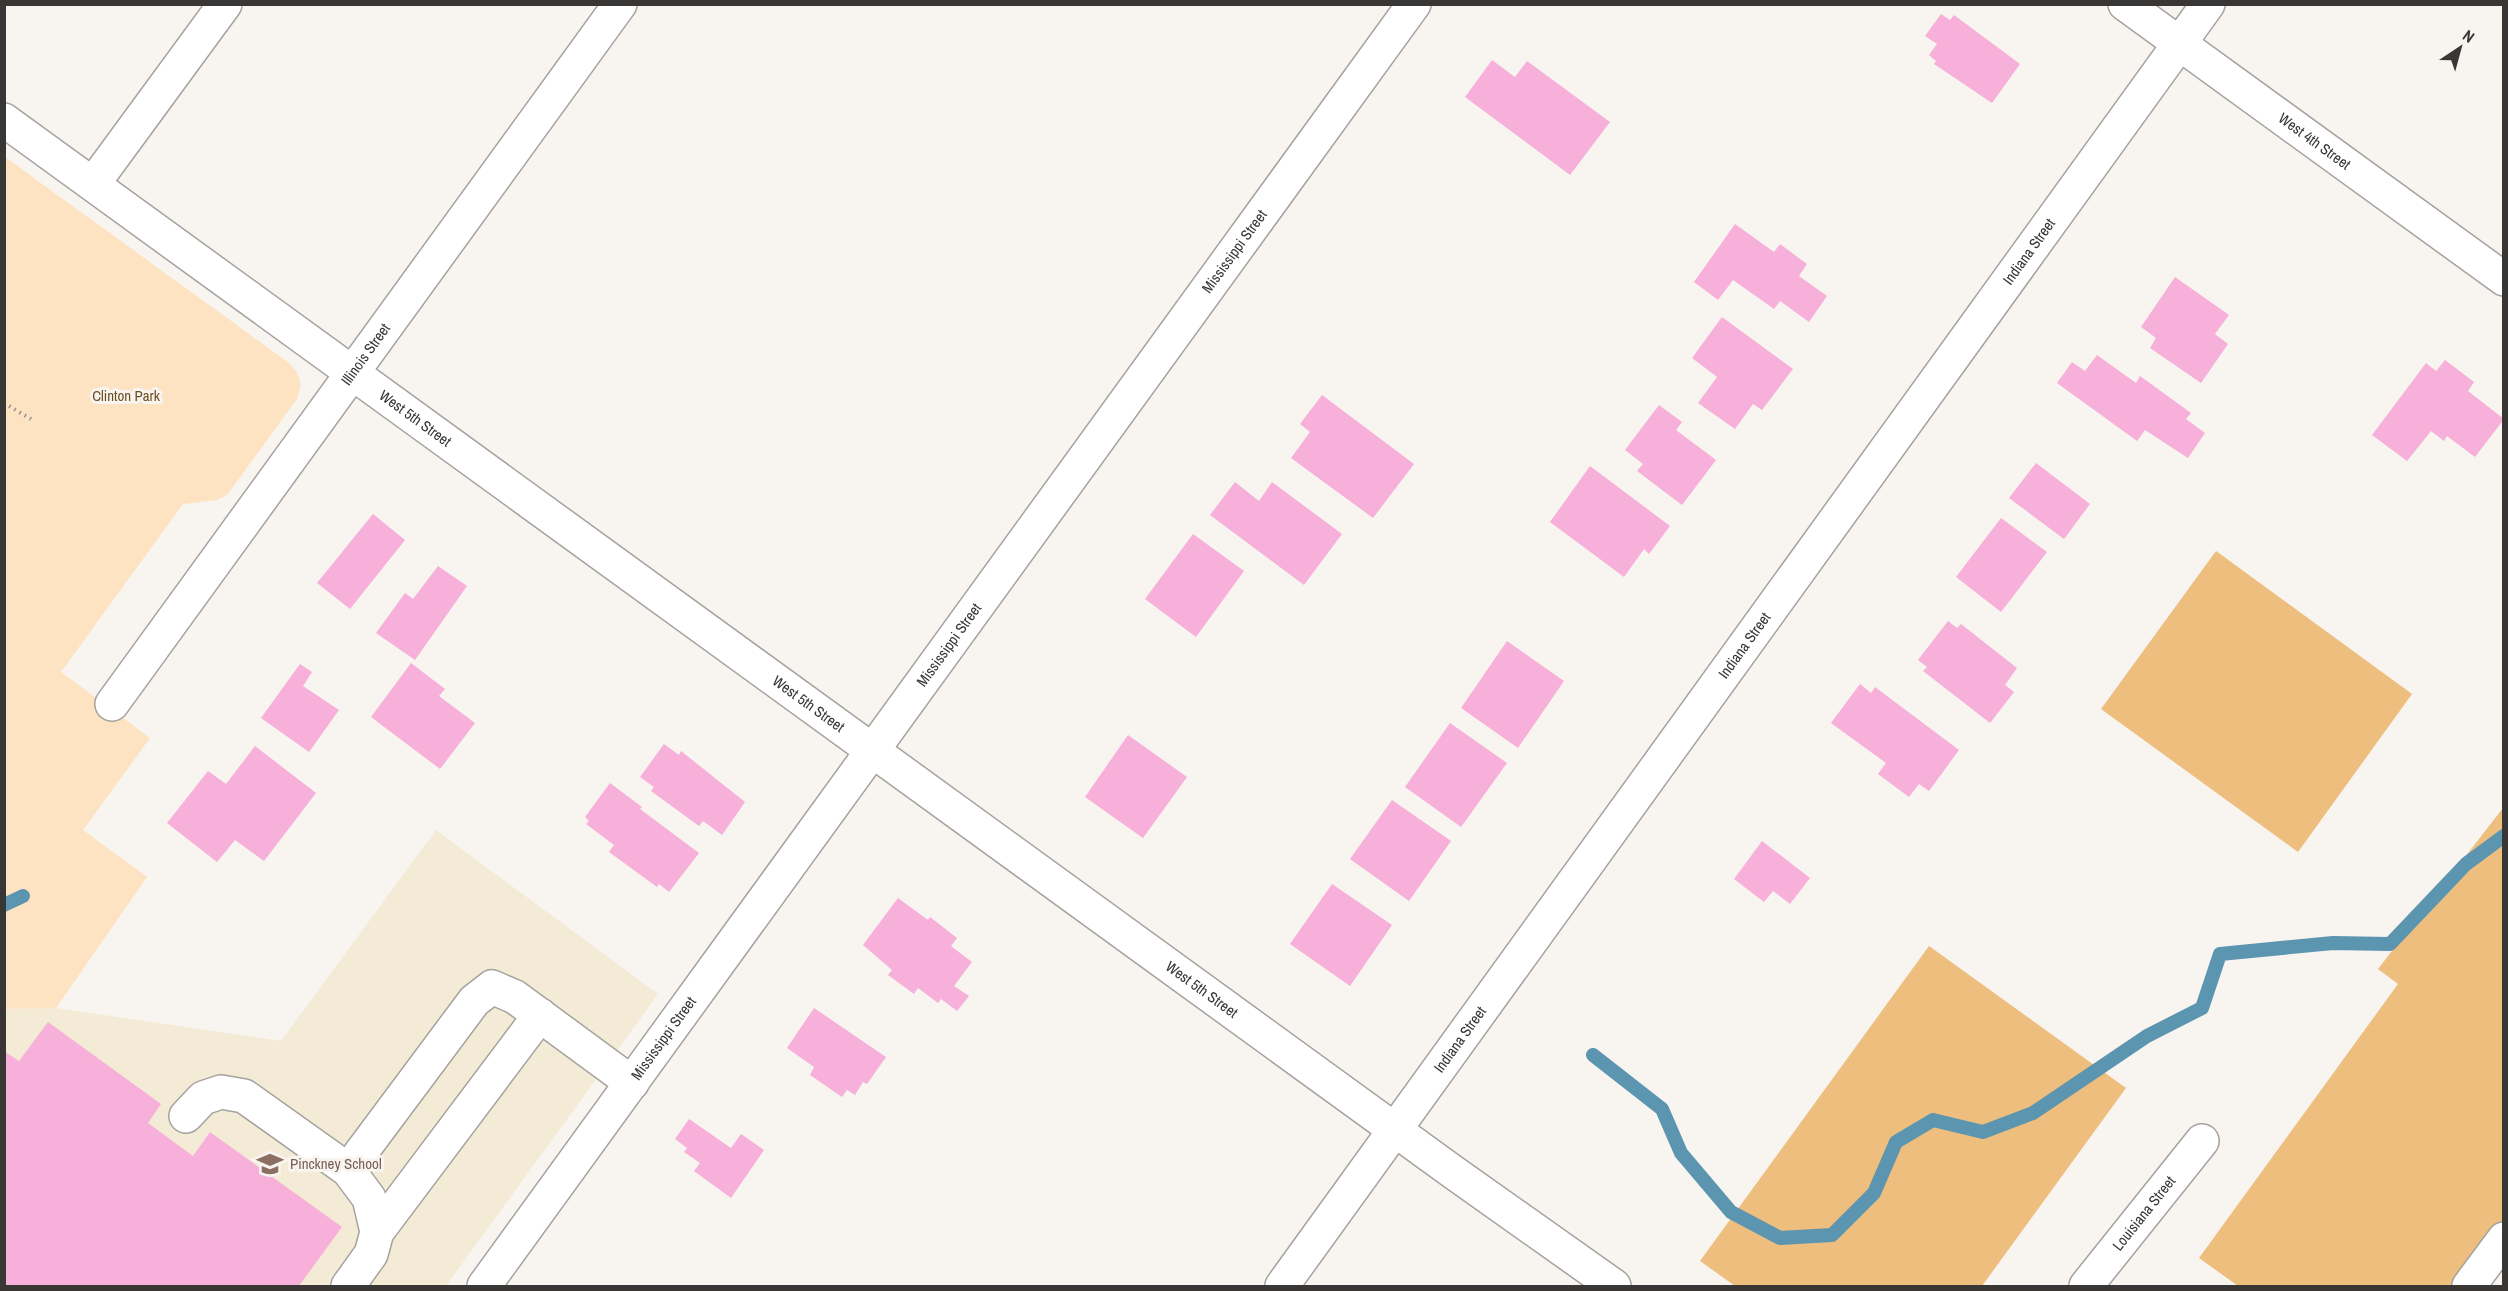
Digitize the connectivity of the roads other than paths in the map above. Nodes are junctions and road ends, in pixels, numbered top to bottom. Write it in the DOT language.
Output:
graph roads {
  1 [pos="225,4"];
  2 [pos="620,4"];
  3 [pos="1414,4"];
  4 [pos="2126,4"];
  5 [pos="2208,4"];
  6 [pos="2179,44"];
  7 [pos="4,120"];
  8 [pos="93,184"];
  9 [pos="2504,279"];
  10 [pos="354,373"];
  11 [pos="112,704"];
  12 [pos="873,750"];
  13 [pos="540,1015"];
  14 [pos="632,1083"];
  15 [pos="186,1116"];
  16 [pos="1396,1131"];
  17 [pos="2202,1141"];
  18 [pos="348,1170"];
  19 [pos="377,1232"];
  20 [pos="2504,1239"];
  21 [pos="348,1287"];
  22 [pos="484,1287"];
  23 [pos="1282,1287"];
  24 [pos="1614,1287"];
  25 [pos="2086,1287"];
  26 [pos="2469,1287"];
  1 -- 8 [label="street"];
  2 -- 10 [label="street, Illinois Street"];
  3 -- 12 [label="street, Mississippi Street"];
  4 -- 6 [label="street, West 4th Street"];
  5 -- 6 [label="street, Indiana Street"];
  6 -- 9 [label="street, West 4th Street"];
  6 -- 16 [label="street, Indiana Street"];
  7 -- 8 [label="street, West 5th Street"];
  8 -- 10 [label="street, West 5th Street"];
  10 -- 11 [label="street, Illinois Street"];
  10 -- 12 [label="street, West 5th Street"];
  12 -- 14 [label="street, Mississippi Street"];
  12 -- 16 [label="street, West 5th Street"];
  13 -- 14 [label="street"];
  13 -- 18 [label="street"];
  13 -- 19 [label="street"];
  14 -- 22 [label="street, Mississippi Street"];
  15 -- 18 [label="street"];
  16 -- 23 [label="street, Indiana Street"];
  16 -- 24 [label="street, West 5th Street"];
  17 -- 25 [label="street, Louisiana Street"];
  18 -- 19 [label="street"];
  19 -- 21 [label="street"];
  20 -- 26 [label="street"];
}
